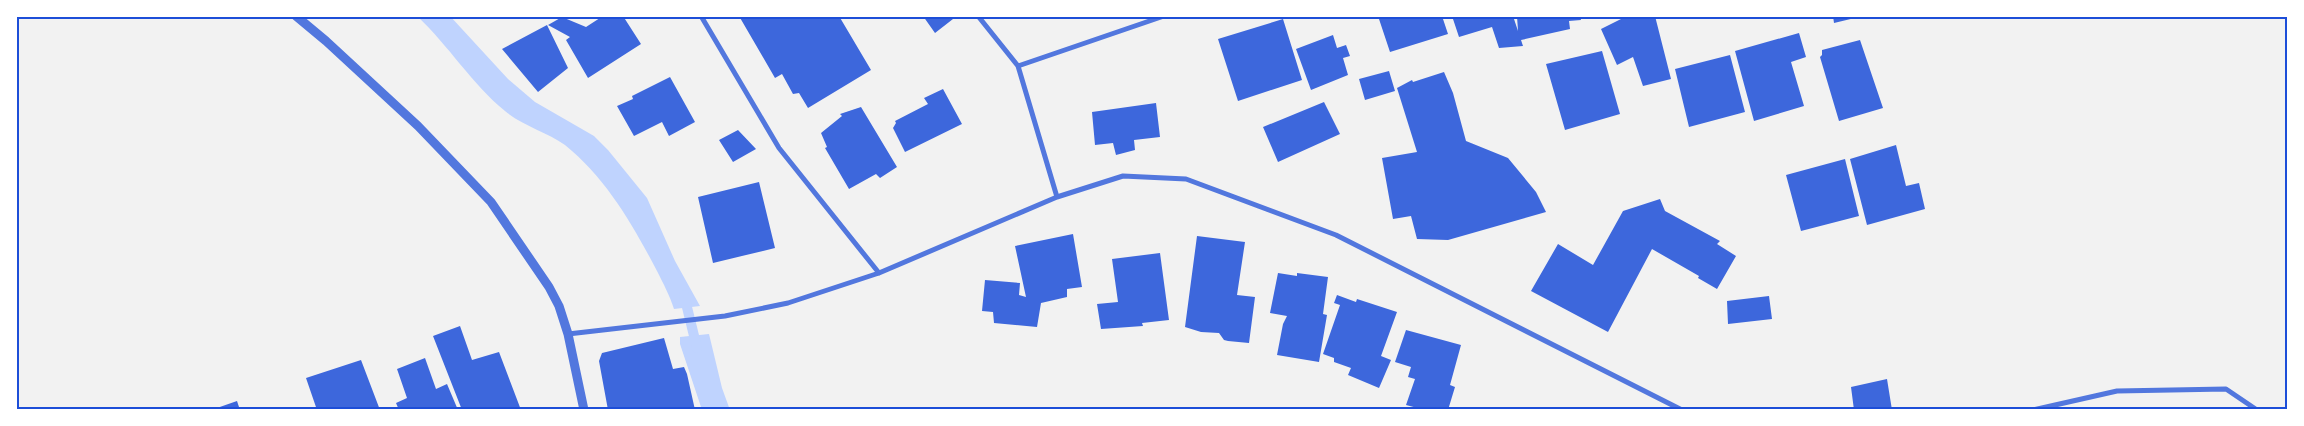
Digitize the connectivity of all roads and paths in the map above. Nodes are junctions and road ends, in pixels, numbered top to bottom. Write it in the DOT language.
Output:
graph roads {
  1 [pos="296,16"];
  2 [pos="701,16"];
  3 [pos="978,16"];
  4 [pos="1164,16"];
  5 [pos="1018,66"];
  6 [pos="1057,197"];
  7 [pos="879,273"];
  8 [pos="568,334"];
  9 [pos="584,410"];
  10 [pos="1682,410"];
  11 [pos="2033,410"];
  12 [pos="2257,410"];
  1 -- 8 [label="street"];
  2 -- 7 [label="street"];
  3 -- 5 [label="street"];
  4 -- 5 [label="street"];
  5 -- 6 [label="street"];
  6 -- 7 [label="street"];
  6 -- 10 [label="street"];
  7 -- 8 [label="street"];
  8 -- 9 [label="street"];
  11 -- 12 [label="street"];
}
